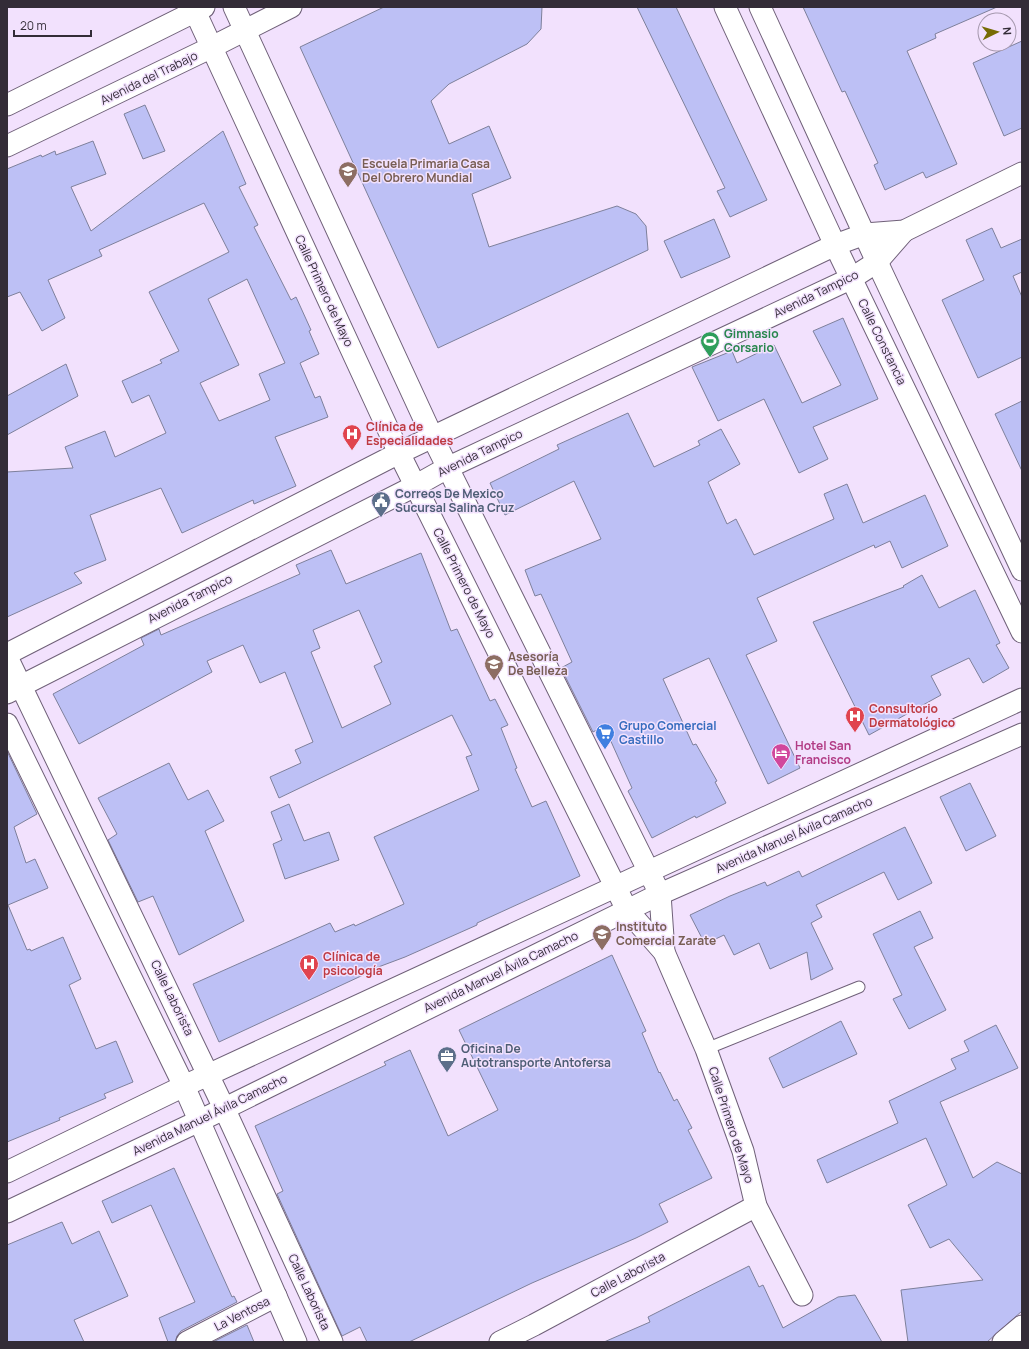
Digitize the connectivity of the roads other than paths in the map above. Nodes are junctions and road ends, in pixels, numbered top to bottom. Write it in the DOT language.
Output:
graph roads {
  1 [pos="234,7"];
  2 [pos="291,7"];
  3 [pos="725,7"];
  4 [pos="760,7"];
  5 [pos="197,9"];
  6 [pos="244,30"];
  7 [pos="210,48"];
  8 [pos="7,105"];
  9 [pos="7,146"];
  10 [pos="1022,173"];
  11 [pos="904,231"];
  12 [pos="865,234"];
  13 [pos="835,245"];
  14 [pos="877,262"];
  15 [pos="852,278"];
  16 [pos="432,436"];
  17 [pos="399,453"];
  18 [pos="447,468"];
  19 [pos="415,486"];
  20 [pos="1022,570"];
  21 [pos="1022,632"];
  22 [pos="7,655"];
  23 [pos="14,689"];
  24 [pos="1022,699"];
  25 [pos="7,724"];
  26 [pos="1022,734"];
  27 [pos="649,870"];
  28 [pos="616,886"];
  29 [pos="660,894"];
  30 [pos="627,910"];
  31 [pos="664,952"];
  32 [pos="859,987"];
  33 [pos="706,1049"];
  34 [pos="209,1075"];
  35 [pos="184,1086"];
  36 [pos="224,1108"];
  37 [pos="199,1121"];
  38 [pos="7,1172"];
  39 [pos="756,1206"];
  40 [pos="7,1212"];
  41 [pos="802,1295"];
  42 [pos="276,1296"];
  43 [pos="1022,1326"];
  44 [pos="186,1342"];
  45 [pos="296,1342"];
  46 [pos="332,1342"];
  47 [pos="500,1342"];
  48 [pos="1003,1342"];
  1 -- 6 [label="street, Calle Primero de Mayo"];
  2 -- 6 [label="street, Avenida del Trabajo"];
  3 -- 13 [label="street, Calle Constancia"];
  4 -- 12 [label="street"];
  5 -- 7 [label="street, Calle Primero de Mayo"];
  5 -- 8 [label="street"];
  6 -- 7 [label="street, Avenida del Trabajo"];
  6 -- 16 [label="street, Calle Primero de Mayo"];
  7 -- 9 [label="street, Avenida del Trabajo"];
  7 -- 17 [label="street, Calle Primero de Mayo"];
  10 -- 11 [label="street, Avenida Tampico"];
  11 -- 12 [label="street, Avenida Tampico"];
  11 -- 14 [label="street, Avenida Tampico"];
  12 -- 13 [label="street, Avenida Tampico"];
  12 -- 14 [label="street"];
  13 -- 15 [label="street, Calle Constancia"];
  13 -- 16 [label="street, Avenida Tampico"];
  14 -- 15 [label="street, Avenida Tampico"];
  14 -- 20 [label="street"];
  15 -- 18 [label="street, Avenida Tampico"];
  15 -- 21 [label="street, Calle Constancia"];
  16 -- 17 [label="street, Avenida Tampico"];
  16 -- 18 [label="street, Calle Primero de Mayo"];
  17 -- 19 [label="street, Calle Primero de Mayo"];
  17 -- 22 [label="street, Avenida Tampico"];
  18 -- 19 [label="street, Avenida Tampico"];
  18 -- 27 [label="street, Calle Primero de Mayo"];
  19 -- 23 [label="street, Avenida Tampico"];
  19 -- 28 [label="street, Calle Primero de Mayo"];
  22 -- 23 [label="street, Calle Laborista"];
  23 -- 34 [label="street, Calle Laborista"];
  24 -- 27 [label="street"];
  25 -- 35 [label="street"];
  26 -- 29 [label="street, Avenida Manuel Ávila Camacho"];
  27 -- 28 [label="street"];
  27 -- 29 [label="street, Calle Primero de Mayo"];
  28 -- 30 [label="street, Calle Primero de Mayo"];
  28 -- 34 [label="street"];
  29 -- 30 [label="street, Avenida Manuel Ávila Camacho"];
  29 -- 31 [label="street, Calle Primero de Mayo"];
  30 -- 31 [label="street, Calle Primero de Mayo"];
  30 -- 36 [label="street, Avenida Manuel Ávila Camacho"];
  31 -- 33 [label="street, Calle Primero de Mayo"];
  32 -- 33 [label="lane"];
  33 -- 39 [label="street, Calle Primero de Mayo"];
  34 -- 35 [label="street"];
  34 -- 36 [label="street, Calle Laborista"];
  35 -- 37 [label="street"];
  35 -- 38 [label="street"];
  36 -- 37 [label="street, Avenida Manuel Ávila Camacho"];
  36 -- 46 [label="street, Calle Laborista"];
  37 -- 40 [label="street, Avenida Manuel Ávila Camacho"];
  37 -- 42 [label="street"];
  39 -- 41 [label="street, Calle Primero de Mayo"];
  39 -- 47 [label="street, Calle Laborista"];
  42 -- 44 [label="street, La Ventosa"];
  42 -- 45 [label="street"];
  43 -- 48 [label="street"];
}
